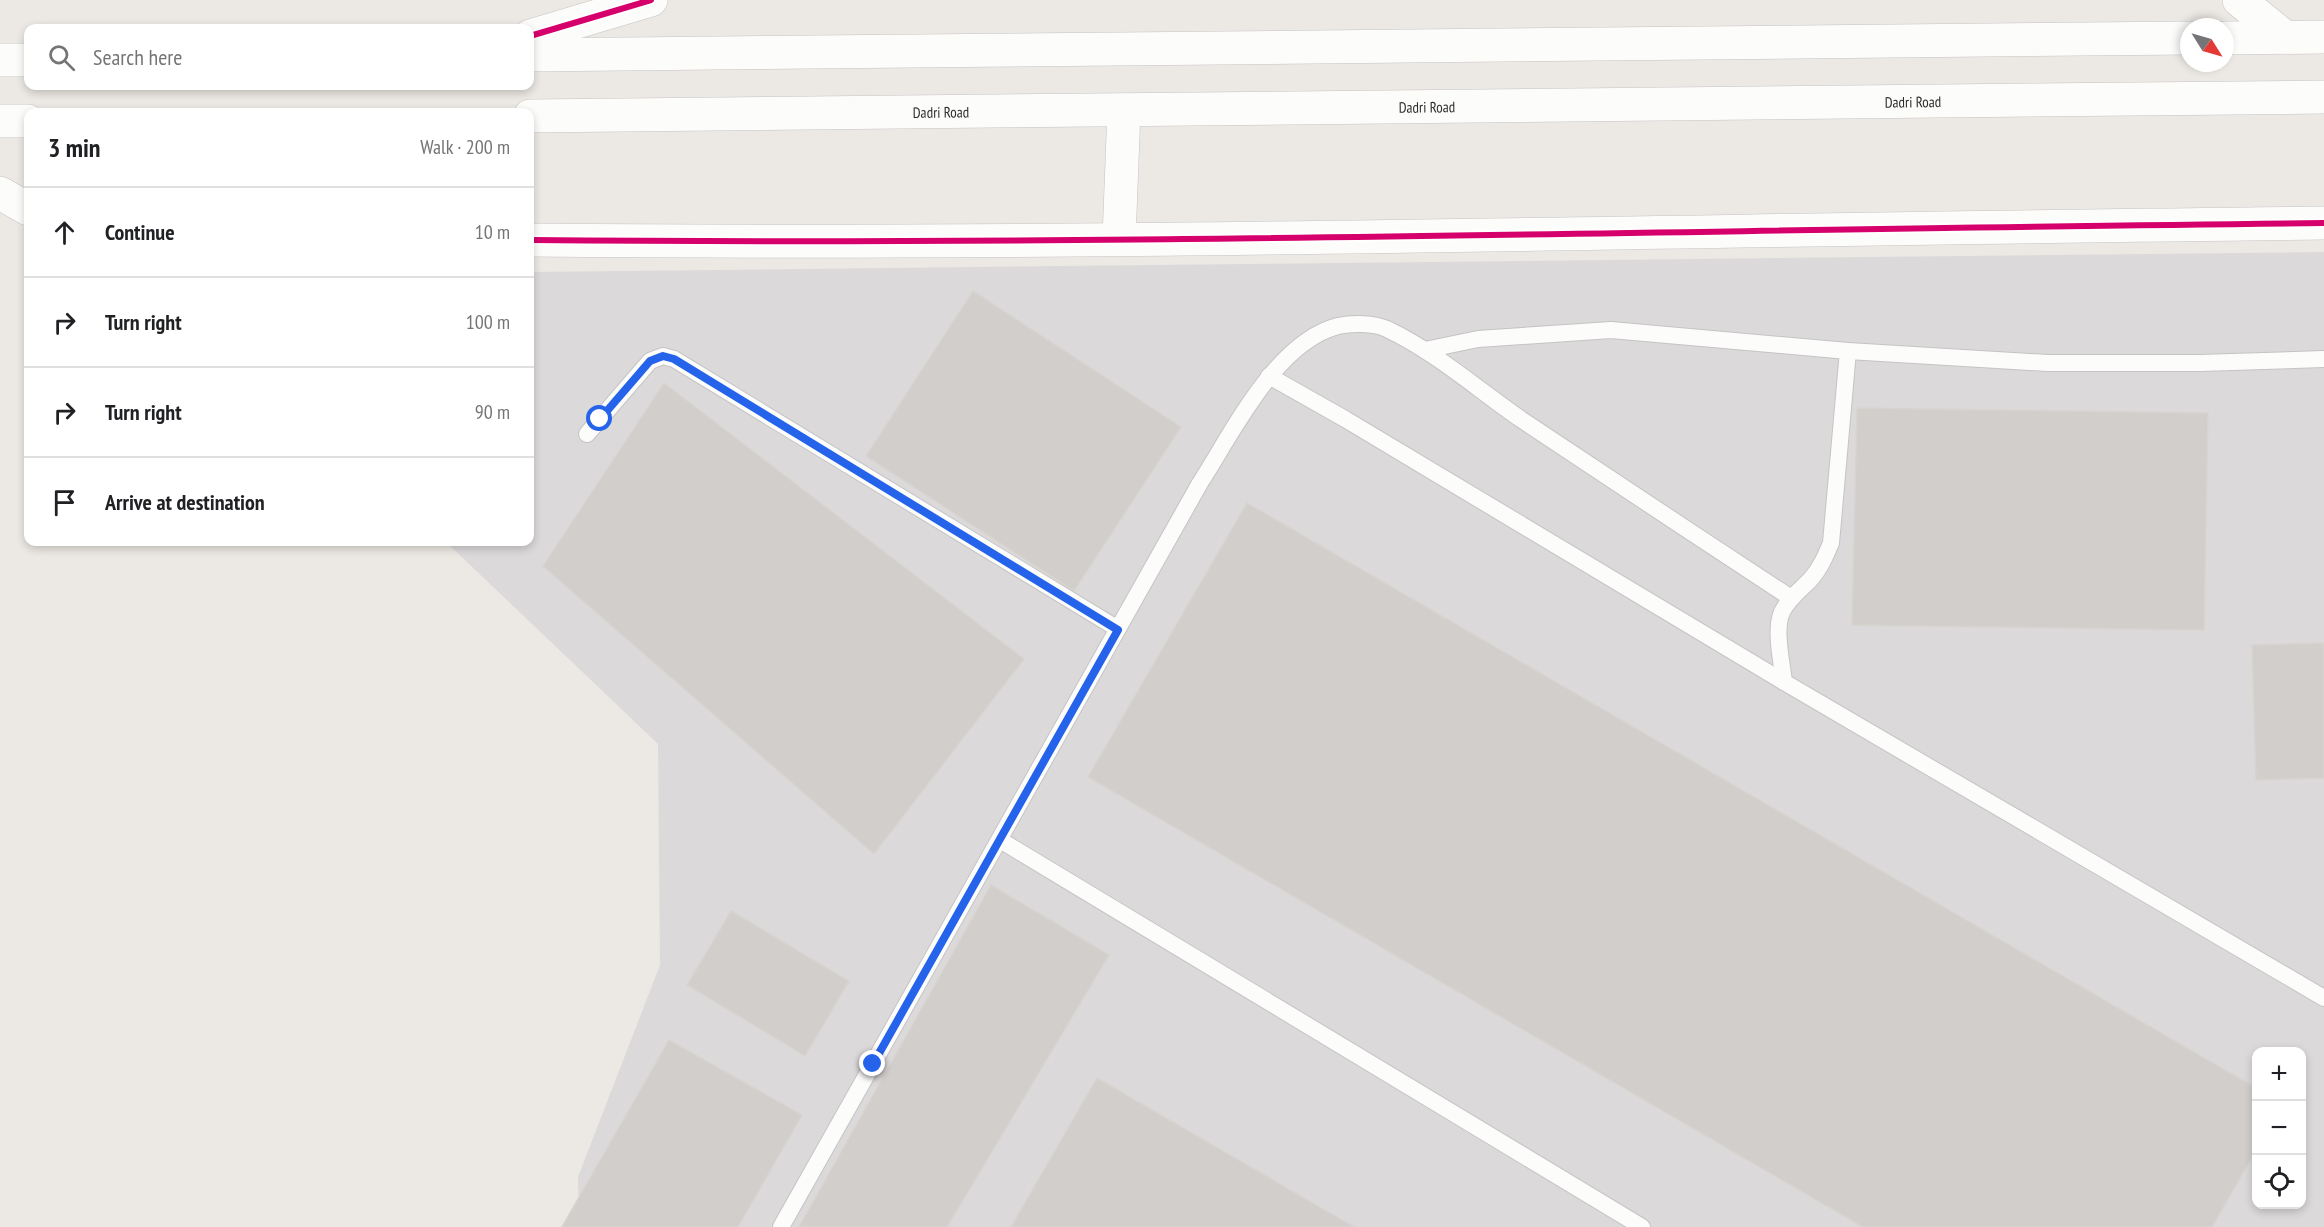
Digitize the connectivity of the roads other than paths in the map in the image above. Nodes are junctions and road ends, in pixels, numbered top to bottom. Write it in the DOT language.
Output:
graph roads {
  1 [pos="651,0"];
  2 [pos="2239,0"];
  3 [pos="534,35"];
  4 [pos="2284,37"];
  5 [pos="2324,37"];
  6 [pos="2180,38"];
  7 [pos="2234,38"];
  8 [pos="534,55"];
  9 [pos="0,60"];
  10 [pos="24,60"];
  11 [pos="2283,97"];
  12 [pos="2324,97"];
  13 [pos="534,116"];
  14 [pos="2324,120"];
  15 [pos="0,121"];
  16 [pos="24,121"];
  17 [pos="1123,141"];
  18 [pos="0,193"];
  19 [pos="24,207"];
  20 [pos="2324,224"];
  21 [pos="1119,239"];
  22 [pos="534,240"];
  23 [pos="1425,350"];
  24 [pos="1848,351"];
  25 [pos="2324,358"];
  26 [pos="1269,376"];
  27 [pos="587,434"];
  28 [pos="1791,598"];
  29 [pos="1118,630"];
  30 [pos="1784,682"];
  31 [pos="1000,840"];
  32 [pos="2324,998"];
  33 [pos="781,1227"];
  34 [pos="1642,1227"];
  1 -- 3 [label="main road"];
  2 -- 4 [label="main road"];
  4 -- 5 [label="main road"];
  4 -- 7 [label="main road"];
  6 -- 8 [label="main road"];
  9 -- 10 [label="main road"];
  11 -- 12 [label="main road, Dadri Road"];
  11 -- 14 [label="main road"];
  11 -- 17 [label="main road, Dadri Road"];
  13 -- 17 [label="main road, Dadri Road"];
  15 -- 16 [label="main road"];
  17 -- 21 [label="main road"];
  18 -- 19 [label="main road"];
  20 -- 21 [label="main road"];
  21 -- 22 [label="main road"];
  23 -- 24 [label="lane"];
  23 -- 26 [label="lane"];
  23 -- 28 [label="lane"];
  24 -- 25 [label="lane"];
  24 -- 28 [label="lane"];
  26 -- 29 [label="lane"];
  26 -- 30 [label="lane"];
  27 -- 29 [label="lane"];
  28 -- 30 [label="lane"];
  29 -- 31 [label="lane"];
  30 -- 32 [label="lane"];
  31 -- 33 [label="lane"];
  31 -- 34 [label="lane"];
}
